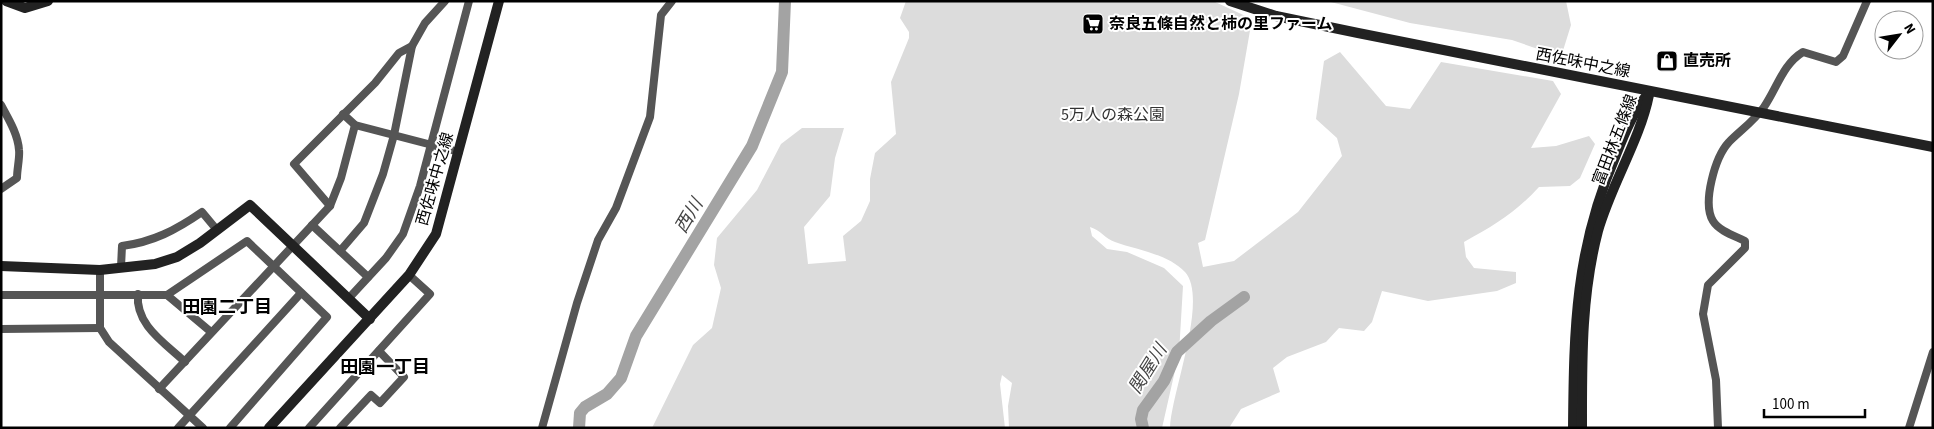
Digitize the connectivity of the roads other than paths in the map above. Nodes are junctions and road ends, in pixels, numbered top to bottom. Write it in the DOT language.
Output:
graph roads {
  1 [pos="6,1"];
  2 [pos="48,1"];
  3 [pos="445,1"];
  4 [pos="469,1"];
  5 [pos="499,1"];
  6 [pos="672,1"];
  7 [pos="1230,1"];
  8 [pos="1867,1"];
  9 [pos="412,46"];
  10 [pos="1649,92"];
  11 [pos="1,105"];
  12 [pos="343,114"];
  13 [pos="355,125"];
  14 [pos="394,135"];
  15 [pos="430,145"];
  16 [pos="1933,148"];
  17 [pos="458,152"];
  18 [pos="1,189"];
  19 [pos="330,206"];
  20 [pos="312,225"];
  21 [pos="217,230"];
  22 [pos="292,246"];
  23 [pos="340,251"];
  24 [pos="1,266"];
  25 [pos="121,267"];
  26 [pos="274,267"];
  27 [pos="100,270"];
  28 [pos="409,275"];
  29 [pos="368,278"];
  30 [pos="301,293"];
  31 [pos="101,294"];
  32 [pos="138,294"];
  33 [pos="1,295"];
  34 [pos="167,295"];
  35 [pos="349,298"];
  36 [pos="370,319"];
  37 [pos="100,328"];
  38 [pos="1,329"];
  39 [pos="212,332"];
  40 [pos="379,352"];
  41 [pos="1933,352"];
  42 [pos="186,362"];
  43 [pos="159,389"];
  44 [pos="189,415"];
  45 [pos="311,427"];
  46 [pos="178,428"];
  47 [pos="203,428"];
  48 [pos="230,428"];
  49 [pos="269,428"];
  50 [pos="340,428"];
  51 [pos="542,428"];
  52 [pos="1573,428"];
  53 [pos="1582,428"];
  54 [pos="1718,428"];
  55 [pos="1909,428"];
  1 -- 2 [label="main road"];
  3 -- 9 [label="street"];
  4 -- 15 [label="street"];
  5 -- 17 [label="main road, 西佐味中之線"];
  6 -- 51 [label="street"];
  7 -- 10 [label="main road, 西佐味中之線"];
  8 -- 54 [label="street"];
  9 -- 12 [label="street"];
  9 -- 14 [label="street"];
  10 -- 16 [label="main road, 西佐味中之線"];
  10 -- 52 [label="main road, 富田林五條線"];
  10 -- 53 [label="main road, 富田林五條線"];
  11 -- 18 [label="street"];
  12 -- 13 [label="street"];
  12 -- 19 [label="street"];
  13 -- 14 [label="street"];
  13 -- 19 [label="street"];
  14 -- 15 [label="street"];
  14 -- 23 [label="street"];
  15 -- 17 [label="street"];
  15 -- 29 [label="street"];
  17 -- 28 [label="main road, 西佐味中之線"];
  19 -- 20 [label="street"];
  20 -- 22 [label="street"];
  20 -- 23 [label="street"];
  21 -- 22 [label="main road"];
  21 -- 25 [label="main road"];
  21 -- 25 [label="street"];
  22 -- 26 [label="street"];
  22 -- 35 [label="main road"];
  23 -- 29 [label="street"];
  24 -- 27 [label="main road"];
  25 -- 27 [label="main road"];
  26 -- 30 [label="street"];
  26 -- 34 [label="street"];
  26 -- 39 [label="street"];
  27 -- 31 [label="street"];
  28 -- 36 [label="main road, 西佐味中之線"];
  28 -- 40 [label="street"];
  29 -- 35 [label="street"];
  30 -- 44 [label="street"];
  30 -- 48 [label="street"];
  31 -- 32 [label="street"];
  31 -- 33 [label="street"];
  31 -- 37 [label="street"];
  32 -- 34 [label="street"];
  32 -- 42 [label="street"];
  34 -- 39 [label="street"];
  35 -- 36 [label="main road"];
  36 -- 49 [label="main road, 西佐味中之線"];
  37 -- 38 [label="street"];
  37 -- 43 [label="street"];
  39 -- 42 [label="street"];
  40 -- 45 [label="street"];
  40 -- 50 [label="street"];
  41 -- 55 [label="street"];
  42 -- 43 [label="street"];
  43 -- 44 [label="street"];
  44 -- 46 [label="street"];
  44 -- 47 [label="street"];
}
